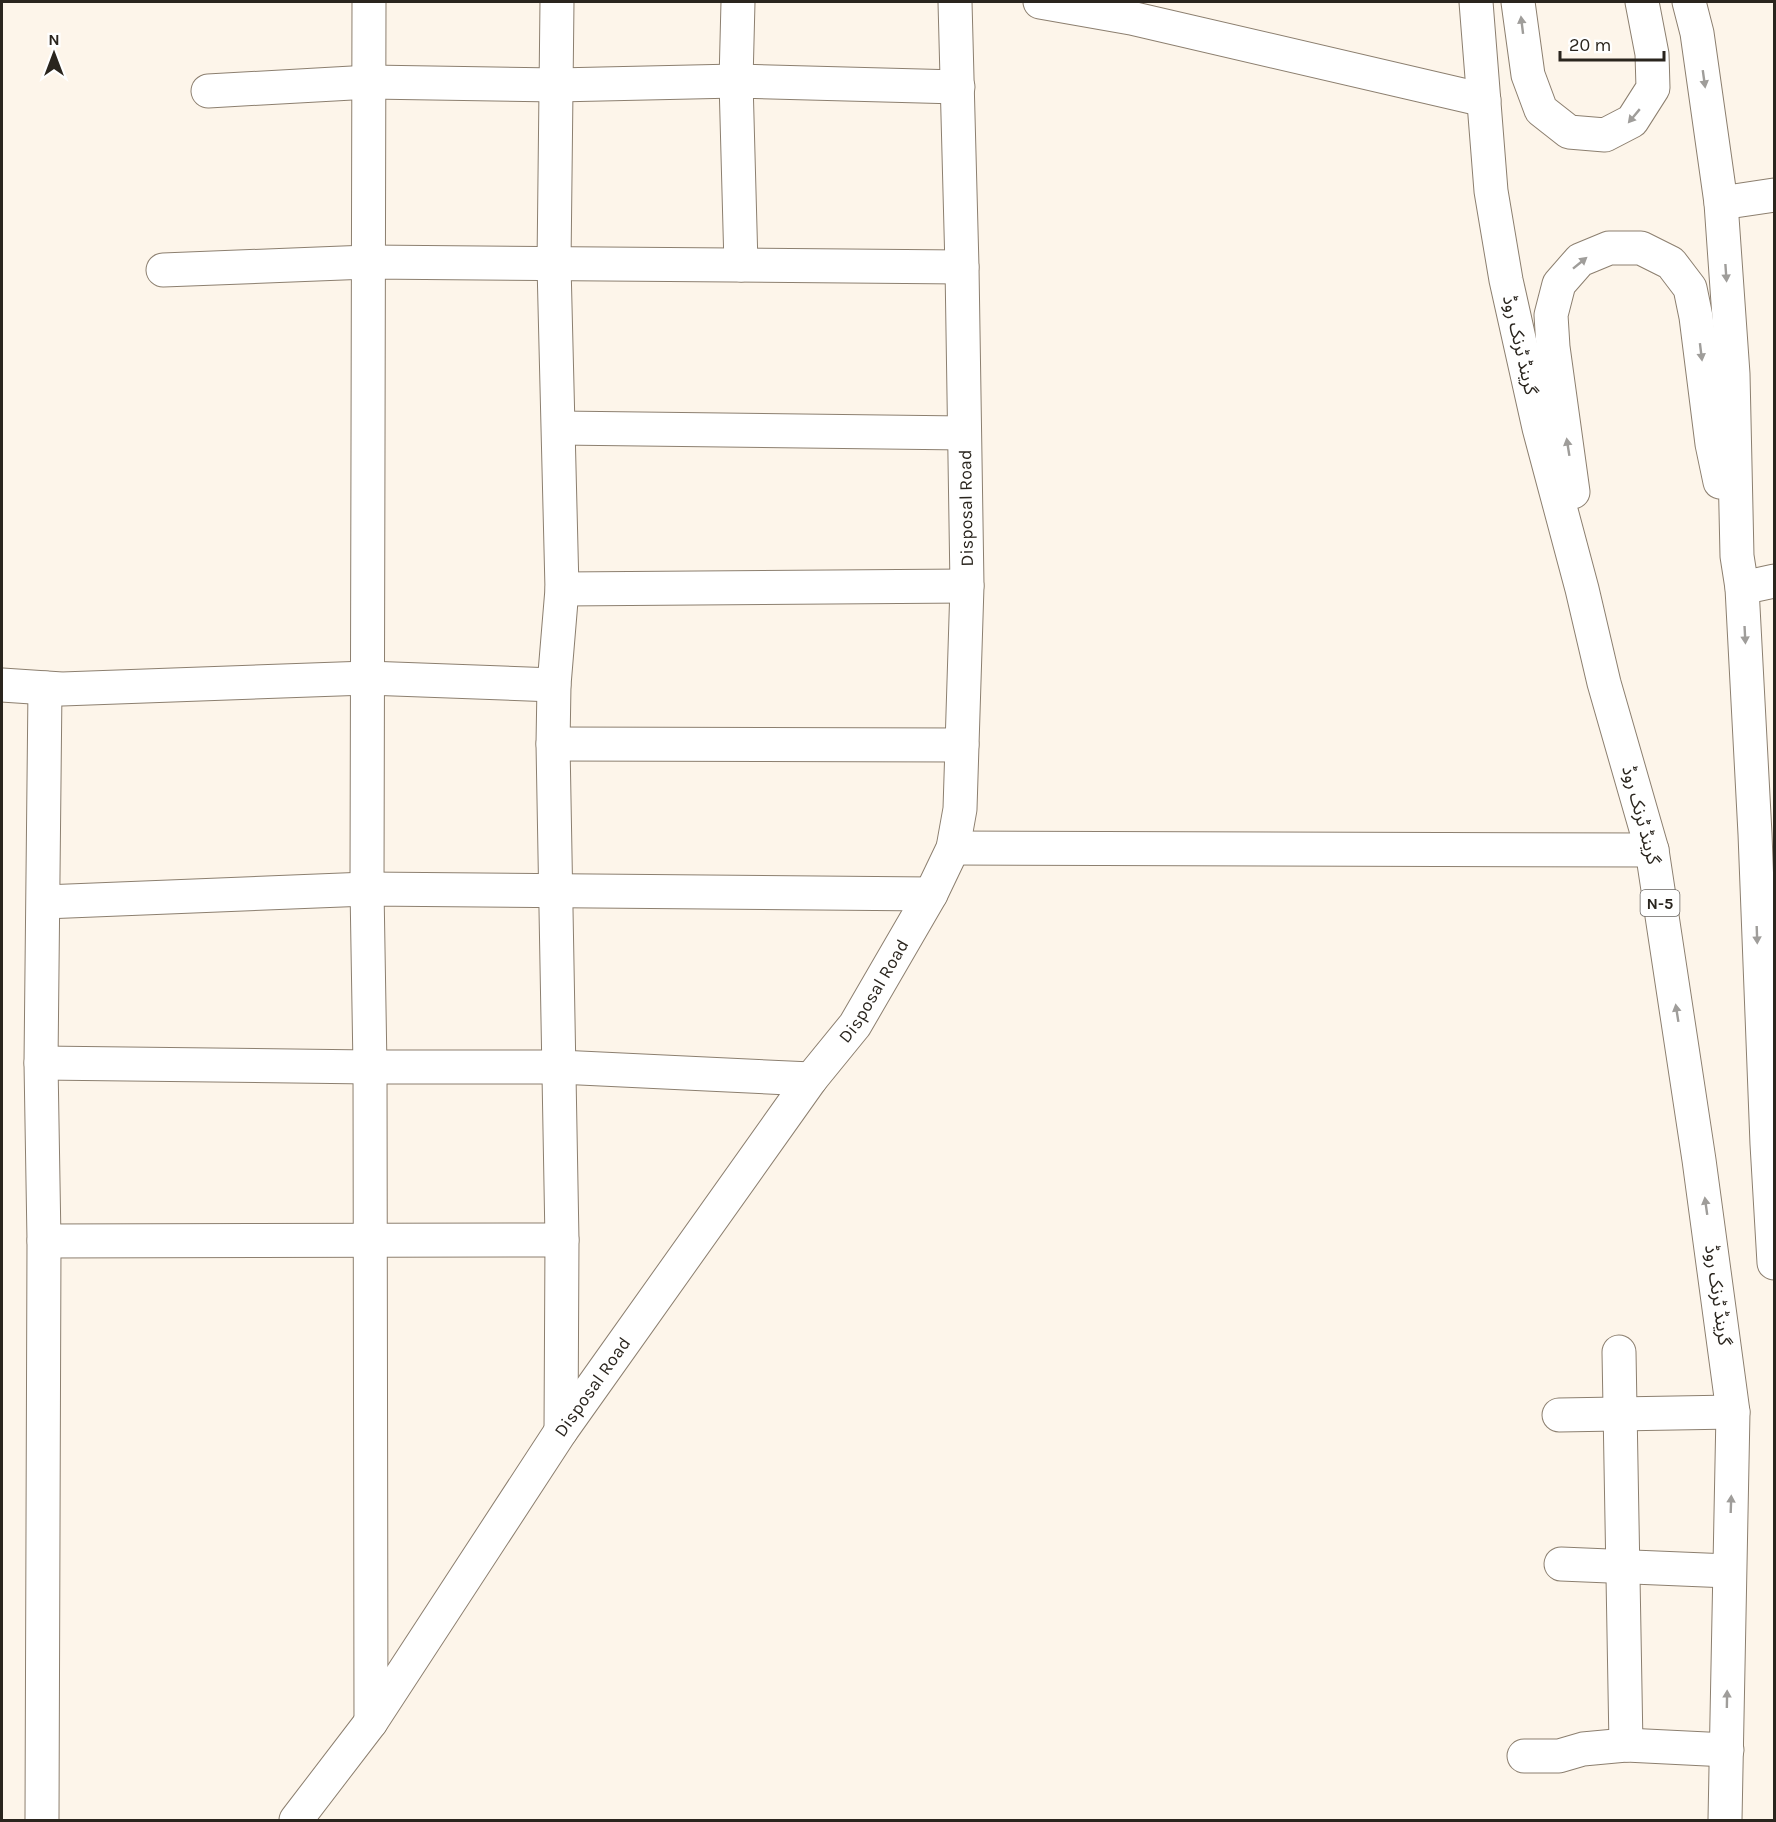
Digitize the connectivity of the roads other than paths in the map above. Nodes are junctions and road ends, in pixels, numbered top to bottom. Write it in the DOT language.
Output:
graph roads {
  1 [pos="369,2"];
  2 [pos="557,2"];
  3 [pos="738,2"];
  4 [pos="955,2"];
  5 [pos="1040,2"];
  6 [pos="1476,2"];
  7 [pos="1518,2"];
  8 [pos="1642,2"];
  9 [pos="1689,2"];
  10 [pos="736,81"];
  11 [pos="370,82"];
  12 [pos="557,85"];
  13 [pos="958,87"];
  14 [pos="208,92"];
  15 [pos="1484,100"];
  16 [pos="1774,195"];
  17 [pos="1722,203"];
  18 [pos="368,262"];
  19 [pos="554,265"];
  20 [pos="741,265"];
  21 [pos="962,267"];
  22 [pos="163,270"];
  23 [pos="559,428"];
  24 [pos="964,433"];
  25 [pos="1737,556"];
  26 [pos="1774,582"];
  27 [pos="967,586"];
  28 [pos="1742,588"];
  29 [pos="562,589"];
  30 [pos="1582,589"];
  31 [pos="368,678"];
  32 [pos="2,685"];
  33 [pos="554,685"];
  34 [pos="45,688"];
  35 [pos="553,744"];
  36 [pos="962,745"];
  37 [pos="1765,834"];
  38 [pos="953,848"];
  39 [pos="1652,850"];
  40 [pos="368,889"];
  41 [pos="555,890"];
  42 [pos="930,894"];
  43 [pos="1765,896"];
  44 [pos="44,902"];
  45 [pos="1767,999"];
  46 [pos="41,1063"];
  47 [pos="370,1067"];
  48 [pos="559,1067"];
  49 [pos="812,1079"];
  50 [pos="370,1240"];
  51 [pos="562,1240"];
  52 [pos="44,1241"];
  53 [pos="1774,1263"];
  54 [pos="1619,1352"];
  55 [pos="1733,1412"];
  56 [pos="1620,1414"];
  57 [pos="1559,1415"];
  58 [pos="561,1431"];
  59 [pos="1561,1564"];
  60 [pos="1623,1566"];
  61 [pos="1729,1571"];
  62 [pos="371,1722"];
  63 [pos="1626,1745"];
  64 [pos="1727,1750"];
  65 [pos="1524,1756"];
  66 [pos="42,1821"];
  67 [pos="296,1821"];
  68 [pos="1725,1821"];
  1 -- 11 [label="main road"];
  2 -- 12 [label="main road"];
  3 -- 10 [label="main road"];
  4 -- 13 [label="main road, Disposal Road"];
  5 -- 15 [label="main road"];
  6 -- 15 [label="main road, گرینڈ ٹرنک روڈ / N-5"];
  8 -- 7 [label="main road, one-way"];
  9 -- 17 [label="main road, one-way"];
  10 -- 12 [label="main road"];
  10 -- 13 [label="main road"];
  10 -- 20 [label="main road"];
  11 -- 12 [label="main road"];
  11 -- 14 [label="main road"];
  11 -- 18 [label="main road"];
  12 -- 19 [label="main road"];
  13 -- 21 [label="main road, Disposal Road"];
  15 -- 30 [label="main road, گرینڈ ٹرنک روڈ / N-5"];
  16 -- 17 [label="main road"];
  17 -- 25 [label="main road, one-way"];
  18 -- 19 [label="main road"];
  18 -- 22 [label="main road"];
  18 -- 31 [label="main road"];
  19 -- 20 [label="main road"];
  19 -- 23 [label="main road"];
  20 -- 21 [label="main road"];
  21 -- 24 [label="main road, Disposal Road"];
  23 -- 24 [label="main road"];
  23 -- 29 [label="main road"];
  24 -- 27 [label="main road, Disposal Road"];
  25 -- 28 [label="main road"];
  30 -- 25 [label="main road, one-way"];
  26 -- 28 [label="main road"];
  27 -- 29 [label="main road"];
  27 -- 36 [label="main road, Disposal Road"];
  28 -- 37 [label="main road, one-way"];
  29 -- 33 [label="main road"];
  30 -- 39 [label="main road, گرینڈ ٹرنک روڈ / N-5"];
  31 -- 33 [label="main road"];
  31 -- 34 [label="main road"];
  31 -- 40 [label="main road"];
  32 -- 34 [label="main road"];
  33 -- 35 [label="main road"];
  34 -- 44 [label="main road"];
  35 -- 36 [label="main road"];
  35 -- 41 [label="main road"];
  36 -- 38 [label="main road, Disposal Road"];
  37 -- 43 [label="main road"];
  38 -- 39 [label="main road"];
  38 -- 42 [label="main road, Disposal Road"];
  55 -- 39 [label="main road, گرینڈ ٹرنک روڈ / N-5, one-way"];
  40 -- 41 [label="main road"];
  40 -- 44 [label="main road"];
  40 -- 47 [label="main road"];
  41 -- 42 [label="main road"];
  41 -- 48 [label="main road"];
  42 -- 49 [label="main road, Disposal Road"];
  43 -- 45 [label="main road, one-way"];
  44 -- 46 [label="main road"];
  45 -- 53 [label="main road"];
  46 -- 47 [label="main road"];
  46 -- 52 [label="main road"];
  47 -- 48 [label="main road"];
  47 -- 50 [label="main road"];
  48 -- 49 [label="main road"];
  48 -- 51 [label="main road"];
  49 -- 58 [label="main road, Disposal Road"];
  50 -- 51 [label="main road"];
  50 -- 52 [label="main road"];
  50 -- 62 [label="main road"];
  51 -- 58 [label="main road"];
  52 -- 66 [label="main road"];
  54 -- 56 [label="main road"];
  55 -- 56 [label="main road"];
  61 -- 55 [label="main road, گرینڈ ٹرنک روڈ / N-5, one-way"];
  56 -- 57 [label="main road"];
  56 -- 60 [label="main road"];
  58 -- 62 [label="main road, Disposal Road"];
  59 -- 60 [label="main road"];
  60 -- 61 [label="main road"];
  60 -- 63 [label="main road"];
  64 -- 61 [label="main road, گرینڈ ٹرنک روڈ / N-5, one-way"];
  62 -- 67 [label="main road, Disposal Road"];
  63 -- 64 [label="main road"];
  63 -- 65 [label="main road"];
  64 -- 68 [label="main road, گرینڈ ٹرنک روڈ / N-5"];
}
